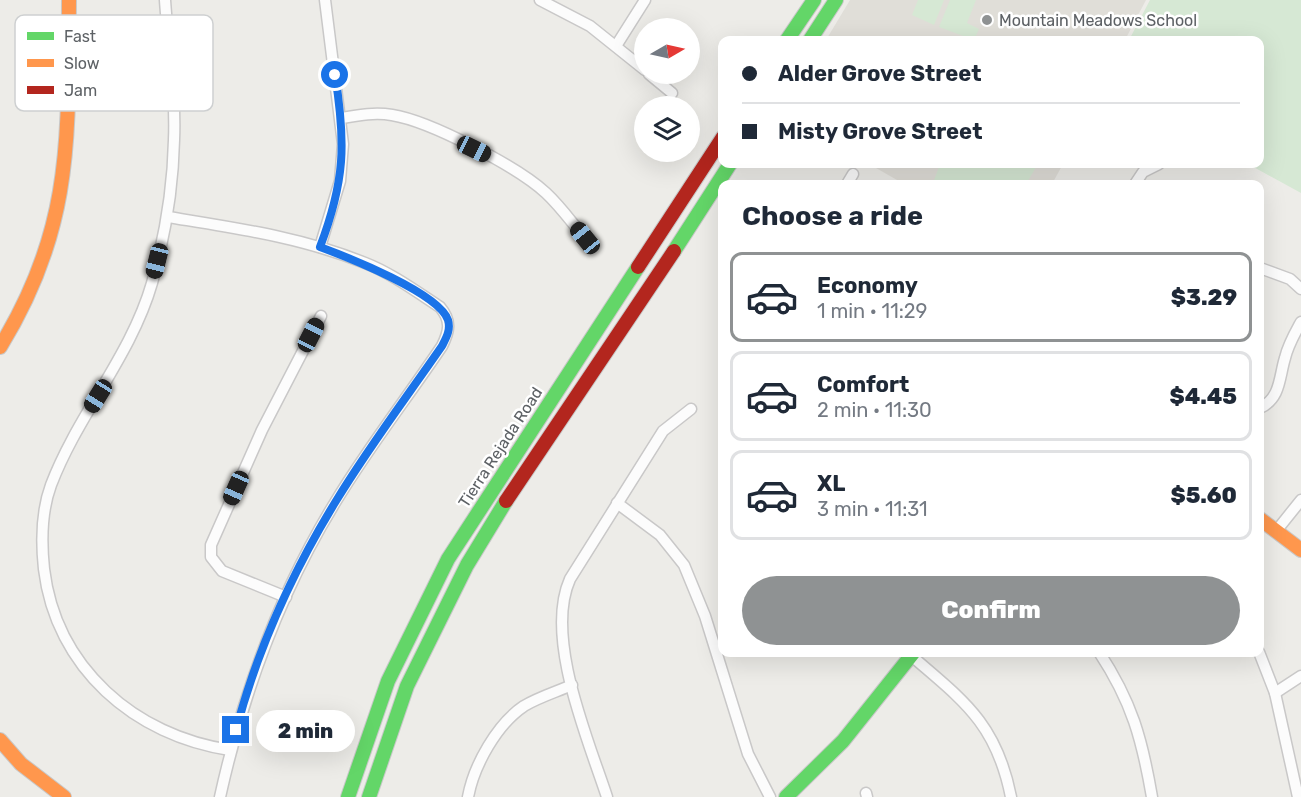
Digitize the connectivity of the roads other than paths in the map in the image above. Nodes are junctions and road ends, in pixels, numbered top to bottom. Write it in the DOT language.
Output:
graph roads {
  1 [pos="69,0"];
  2 [pos="165,0"];
  3 [pos="325,0"];
  4 [pos="540,0"];
  5 [pos="645,0"];
  6 [pos="814,0"];
  7 [pos="836,0"];
  8 [pos="69,15"];
  9 [pos="166,15"];
  10 [pos="790,36"];
  11 [pos="813,36"];
  12 [pos="616,46"];
  13 [pos="634,61"];
  14 [pos="661,84"];
  15 [pos="672,93"];
  16 [pos="67,111"];
  17 [pos="172,111"];
  18 [pos="342,118"];
  19 [pos="718,145"];
  20 [pos="1151,168"];
  21 [pos="853,174"];
  22 [pos="849,180"];
  23 [pos="1138,180"];
  24 [pos="718,183"];
  25 [pos="168,217"];
  26 [pos="585,238"];
  27 [pos="320,247"];
  28 [pos="1264,269"];
  29 [pos="1301,289"];
  30 [pos="321,316"];
  31 [pos="1301,322"];
  32 [pos="0,348"];
  33 [pos="1264,406"];
  34 [pos="690,409"];
  35 [pos="1301,500"];
  36 [pos="617,503"];
  37 [pos="1264,522"];
  38 [pos="1277,530"];
  39 [pos="1301,550"];
  40 [pos="286,597"];
  41 [pos="909,657"];
  42 [pos="915,657"];
  43 [pos="1102,657"];
  44 [pos="1261,657"];
  45 [pos="1301,676"];
  46 [pos="572,685"];
  47 [pos="1275,693"];
  48 [pos="0,740"];
  49 [pos="230,750"];
  50 [pos="61,796"];
  51 [pos="220,797"];
  52 [pos="348,797"];
  53 [pos="369,797"];
  54 [pos="468,797"];
  55 [pos="607,797"];
  56 [pos="770,797"];
  57 [pos="786,797"];
  58 [pos="1011,797"];
  59 [pos="1152,797"];
  60 [pos="1298,797"];
  1 -- 8 [label="main road"];
  2 -- 9 [label="street"];
  3 -- 18 [label="street"];
  4 -- 12 [label="street"];
  5 -- 12 [label="street"];
  6 -- 10 [label="main road"];
  7 -- 11 [label="main road"];
  12 -- 13 [label="street"];
  14 -- 15 [label="street"];
  16 -- 32 [label="main road"];
  17 -- 25 [label="street"];
  18 -- 26 [label="street"];
  18 -- 27 [label="street"];
  19 -- 52 [label="main road, Tierra Rejada Road"];
  20 -- 23 [label="street"];
  21 -- 22 [label="street"];
  24 -- 53 [label="main road, Tierra Rejada Road"];
  25 -- 27 [label="street"];
  25 -- 49 [label="street"];
  27 -- 40 [label="street"];
  28 -- 29 [label="street"];
  30 -- 40 [label="street"];
  31 -- 33 [label="street"];
  34 -- 36 [label="street"];
  35 -- 38 [label="street"];
  36 -- 46 [label="street"];
  36 -- 56 [label="street"];
  37 -- 38 [label="main road"];
  38 -- 39 [label="main road"];
  40 -- 49 [label="street"];
  41 -- 57 [label="main road"];
  42 -- 58 [label="street"];
  43 -- 59 [label="street"];
  44 -- 47 [label="street"];
  45 -- 47 [label="street"];
  46 -- 54 [label="street"];
  46 -- 55 [label="street"];
  47 -- 60 [label="street"];
  48 -- 50 [label="main road"];
  49 -- 51 [label="street"];
}
